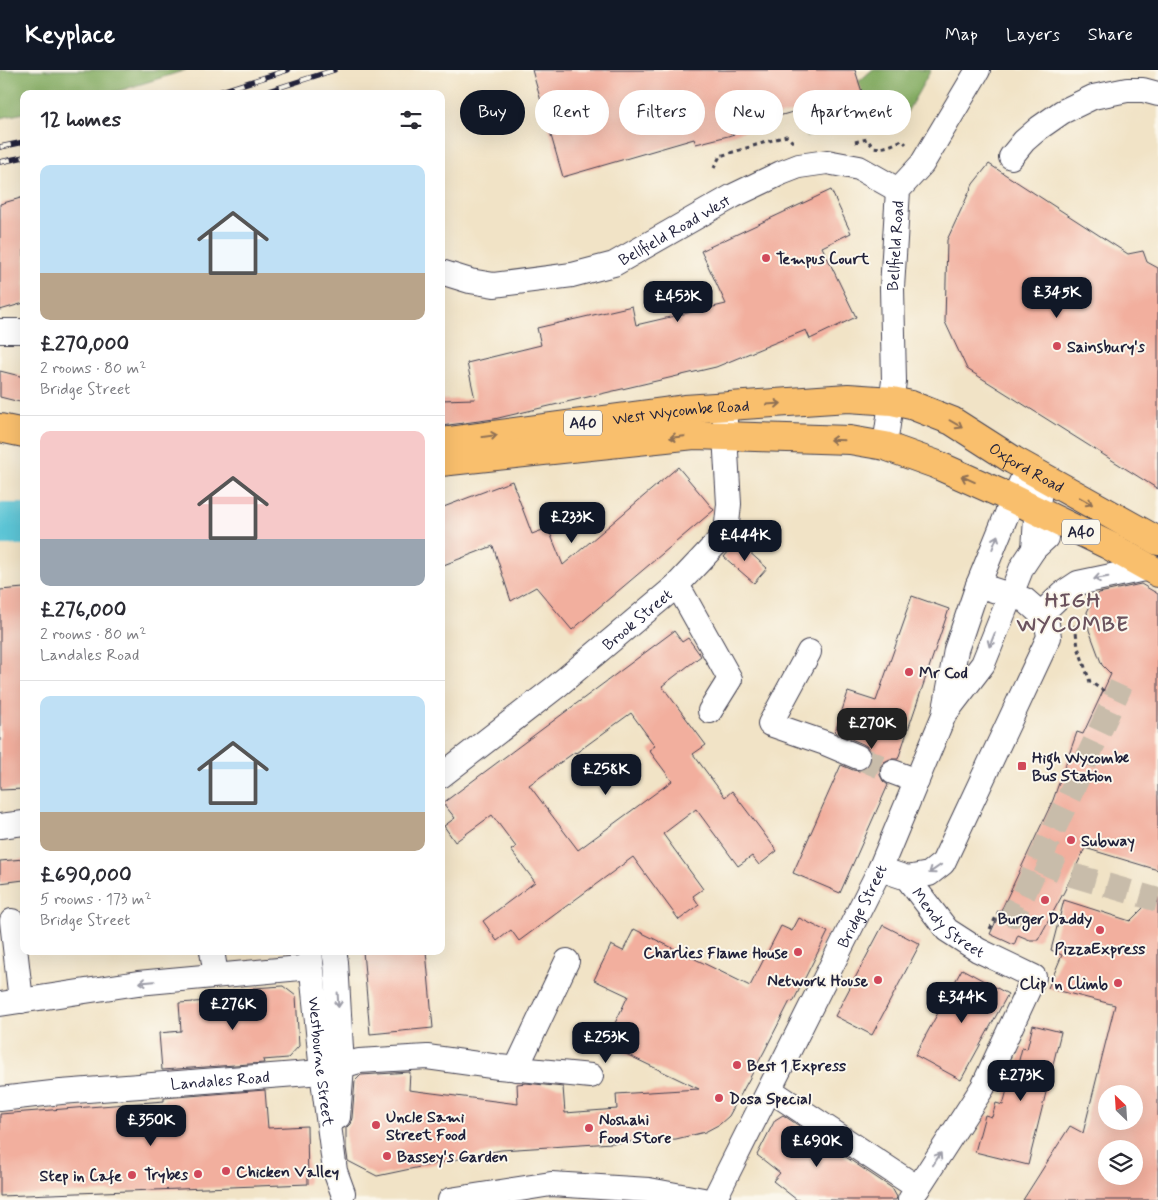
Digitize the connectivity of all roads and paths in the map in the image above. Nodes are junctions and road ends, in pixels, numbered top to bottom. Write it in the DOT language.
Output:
graph roads {
  1 [pos="978,70"];
  2 [pos="1158,94"];
  3 [pos="867,139"];
  4 [pos="798,146"];
  5 [pos="1011,157"];
  6 [pos="922,164"];
  7 [pos="714,168"];
  8 [pos="898,190"];
  9 [pos="445,273"];
  10 [pos="0,331"];
  11 [pos="20,331"];
  12 [pos="892,401"];
  13 [pos="725,407"];
  14 [pos="0,415"];
  15 [pos="20,419"];
  16 [pos="0,428"];
  17 [pos="20,432"];
  18 [pos="725,435"];
  19 [pos="445,441"];
  20 [pos="885,446"];
  21 [pos="445,462"];
  22 [pos="1028,468"];
  23 [pos="1013,499"];
  24 [pos="1037,511"];
  25 [pos="1081,532"];
  26 [pos="1158,541"];
  27 [pos="1034,549"];
  28 [pos="1154,571"];
  29 [pos="978,585"];
  30 [pos="676,586"];
  31 [pos="1011,595"];
  32 [pos="1041,614"];
  33 [pos="1075,625"];
  34 [pos="808,652"];
  35 [pos="1104,690"];
  36 [pos="710,711"];
  37 [pos="944,715"];
  38 [pos="858,757"];
  39 [pos="893,772"];
  40 [pos="445,773"];
  41 [pos="916,781"];
  42 [pos="20,824"];
  43 [pos="0,826"];
  44 [pos="880,869"];
  45 [pos="907,878"];
  46 [pos="12,921"];
  47 [pos="211,955"];
  48 [pos="335,955"];
  49 [pos="311,959"];
  50 [pos="567,961"];
  51 [pos="206,977"];
  52 [pos="11,1002"];
  53 [pos="332,1069"];
  54 [pos="516,1069"];
  55 [pos="592,1076"];
  56 [pos="770,1090"];
  57 [pos="0,1099"];
  58 [pos="914,1194"];
  59 [pos="345,1198"];
  60 [pos="450,1200"];
  61 [pos="703,1200"];
  62 [pos="714,1200"];
  1 -- 6 [label="street, Bellfield Road"];
  2 -- 5 [label="street"];
  3 -- 6 [label="path"];
  4 -- 7 [label="path"];
  6 -- 8 [label="street, Bellfield Road"];
  8 -- 9 [label="street, Bellfield Road West"];
  8 -- 12 [label="street, Bellfield Road"];
  10 -- 11 [label="street"];
  13 -- 12 [label="main road, West Wycombe Road / A40, one-way"];
  12 -- 20 [label="street, Bellfield Road"];
  12 -- 22 [label="main road, Oxford Road / A40, one-way"];
  13 -- 18 [label="street, Brook Street"];
  19 -- 13 [label="main road, West Wycombe Road / A40, one-way"];
  14 -- 15 [label="main road"];
  16 -- 17 [label="main road"];
  20 -- 18 [label="main road, West Wycombe Road / A40, one-way"];
  18 -- 21 [label="main road, West Wycombe Road / A40, one-way"];
  18 -- 30 [label="street, Brook Street"];
  23 -- 20 [label="main road, Oxford Road / A40, one-way"];
  22 -- 23 [label="street, Bridge Street"];
  22 -- 24 [label="street, Bridge Street"];
  22 -- 26 [label="main road, Oxford Road / A40, one-way"];
  23 -- 24 [label="main road, Oxford Road / A40"];
  29 -- 23 [label="street, Bridge Street, one-way"];
  24 -- 25 [label="main road, Oxford Road / A40"];
  24 -- 27 [label="street, Bridge Street"];
  25 -- 27 [label="street, Bridge Street"];
  25 -- 28 [label="main road, Oxford Road / A40"];
  27 -- 31 [label="street, Bridge Street"];
  28 -- 32 [label="street, one-way"];
  29 -- 31 [label="street"];
  29 -- 37 [label="street, Bridge Street"];
  30 -- 36 [label="street"];
  30 -- 40 [label="street, Brook Street"];
  31 -- 32 [label="street"];
  31 -- 37 [label="street, Bridge Street, one-way"];
  32 -- 45 [label="street, one-way"];
  33 -- 35 [label="path"];
  34 -- 38 [label="street"];
  37 -- 41 [label="street, Bridge Street"];
  39 -- 41 [label="street"];
  41 -- 44 [label="street, Bridge Street"];
  42 -- 43 [label="street"];
  44 -- 45 [label="street, Mendy Street"];
  44 -- 56 [label="street, Bridge Street"];
  58 -- 45 [label="street, Mendy Street, one-way"];
  46 -- 52 [label="street"];
  47 -- 51 [label="street"];
  48 -- 53 [label="street, Westbourne Street, one-way"];
  49 -- 51 [label="street"];
  49 -- 53 [label="street, Westbourne Street"];
  50 -- 54 [label="street"];
  51 -- 52 [label="street, one-way"];
  53 -- 54 [label="street, Landales Road"];
  53 -- 57 [label="street, Landales Road"];
  53 -- 59 [label="street, Westbourne Street"];
  54 -- 55 [label="street, Landales Road"];
  56 -- 58 [label="street"];
  56 -- 62 [label="street, Bridge Street"];
  60 -- 61 [label="street"];
}
